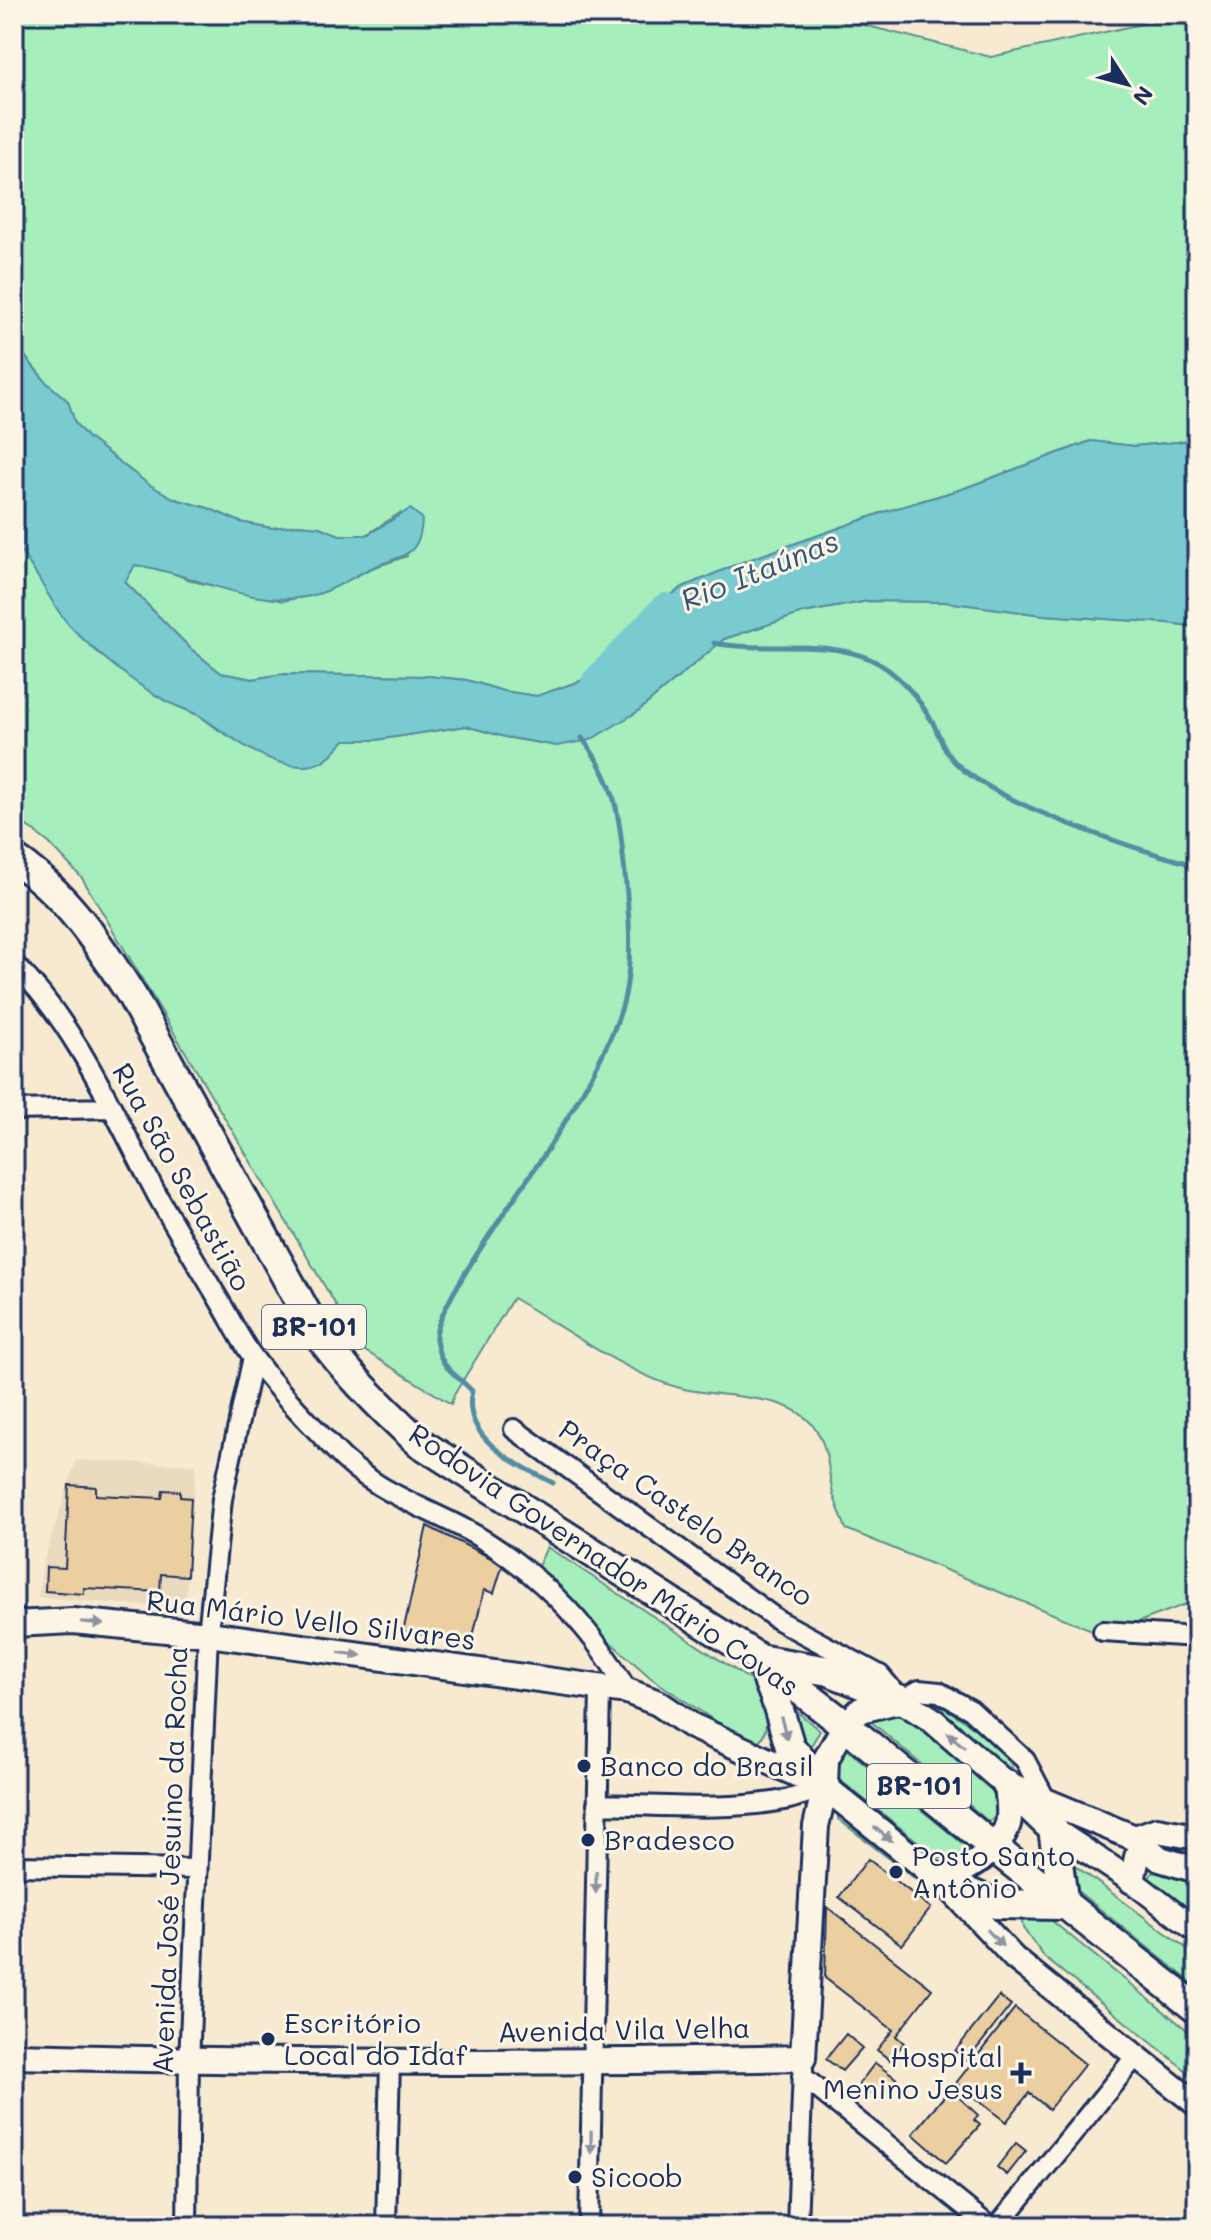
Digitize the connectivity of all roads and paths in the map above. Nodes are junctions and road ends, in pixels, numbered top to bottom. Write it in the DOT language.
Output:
graph roads {
  1 [pos="14,859"];
  2 [pos="14,964"];
  3 [pos="110,1108"];
  4 [pos="14,1110"];
  5 [pos="253,1357"];
  6 [pos="514,1429"];
  7 [pos="14,1624"];
  8 [pos="1103,1631"];
  9 [pos="208,1634"];
  10 [pos="1197,1637"];
  11 [pos="760,1659"];
  12 [pos="600,1689"];
  13 [pos="627,1691"];
  14 [pos="901,1700"];
  15 [pos="845,1725"];
  16 [pos="1007,1785"];
  17 [pos="825,1787"];
  18 [pos="597,1804"];
  19 [pos="1051,1816"];
  20 [pos="1197,1837"];
  21 [pos="1139,1842"];
  22 [pos="993,1847"];
  23 [pos="14,1866"];
  24 [pos="196,1869"];
  25 [pos="1197,1870"];
  26 [pos="942,1881"];
  27 [pos="1132,1881"];
  28 [pos="1064,1905"];
  29 [pos="1197,1931"];
  30 [pos="1197,2009"];
  31 [pos="14,2056"];
  32 [pos="1136,2056"];
  33 [pos="189,2061"];
  34 [pos="390,2061"];
  35 [pos="593,2062"];
  36 [pos="803,2067"];
  37 [pos="1197,2105"];
  38 [pos="187,2226"];
  39 [pos="386,2226"];
  40 [pos="589,2226"];
  41 [pos="797,2226"];
  42 [pos="989,2226"];
  43 [pos="998,2226"];
  1 -- 11 [label="highway, Rodovia Governador Mário Covas / BR-101"];
  2 -- 3 [label="street, Rua São Sebastião"];
  3 -- 4 [label="street"];
  3 -- 5 [label="street, Rua São Sebastião"];
  5 -- 9 [label="street, Avenida José Jesuino da Rocha"];
  5 -- 13 [label="street, Rua São Sebastião"];
  6 -- 14 [label="street, Praça Castelo Branco"];
  7 -- 9 [label="main road, Rua Mário Vello Silvares, one-way"];
  8 -- 10 [label="street"];
  9 -- 12 [label="main road, Rua Mário Vello Silvares, one-way"];
  9 -- 24 [label="street, Avenida José Jesuino da Rocha"];
  11 -- 14 [label="highway"];
  11 -- 15 [label="highway, Rodovia Governador Mário Covas / BR-101"];
  11 -- 17 [label="highway, one-way"];
  12 -- 13 [label="main road, Rua Mário Vello Silvares"];
  12 -- 18 [label="street"];
  13 -- 17 [label="main road, Rua Mário Vello Silvares"];
  14 -- 15 [label="main road"];
  16 -- 14 [label="main road, Praça Castelo Branco, one-way"];
  14 -- 19 [label="street"];
  15 -- 17 [label="main road"];
  15 -- 22 [label="highway, Rodovia Governador Mário Covas / BR-101"];
  16 -- 19 [label="highway"];
  16 -- 22 [label="main road"];
  17 -- 18 [label="street"];
  17 -- 26 [label="main road, one-way"];
  17 -- 36 [label="main road"];
  18 -- 35 [label="street, one-way"];
  19 -- 21 [label="main road"];
  19 -- 27 [label="street"];
  19 -- 28 [label="highway"];
  20 -- 21 [label="main road"];
  21 -- 25 [label="main road"];
  21 -- 27 [label="main road"];
  22 -- 26 [label="main road"];
  22 -- 28 [label="highway, Rodovia Governador Mário Covas / BR-101"];
  23 -- 24 [label="street"];
  24 -- 33 [label="street, Avenida José Jesuino da Rocha"];
  26 -- 28 [label="highway"];
  26 -- 32 [label="street, one-way"];
  27 -- 29 [label="street"];
  28 -- 30 [label="highway, Rodovia Governador Mário Covas / BR-101"];
  31 -- 33 [label="main road, Avenida Vila Velha"];
  32 -- 37 [label="street"];
  32 -- 43 [label="street"];
  33 -- 34 [label="main road, Avenida Vila Velha"];
  33 -- 38 [label="street, Avenida José Jesuino da Rocha"];
  34 -- 35 [label="main road, Avenida Vila Velha"];
  34 -- 39 [label="street"];
  35 -- 36 [label="main road, Avenida Vila Velha"];
  35 -- 40 [label="street, one-way"];
  36 -- 41 [label="street"];
  36 -- 42 [label="street"];
}
